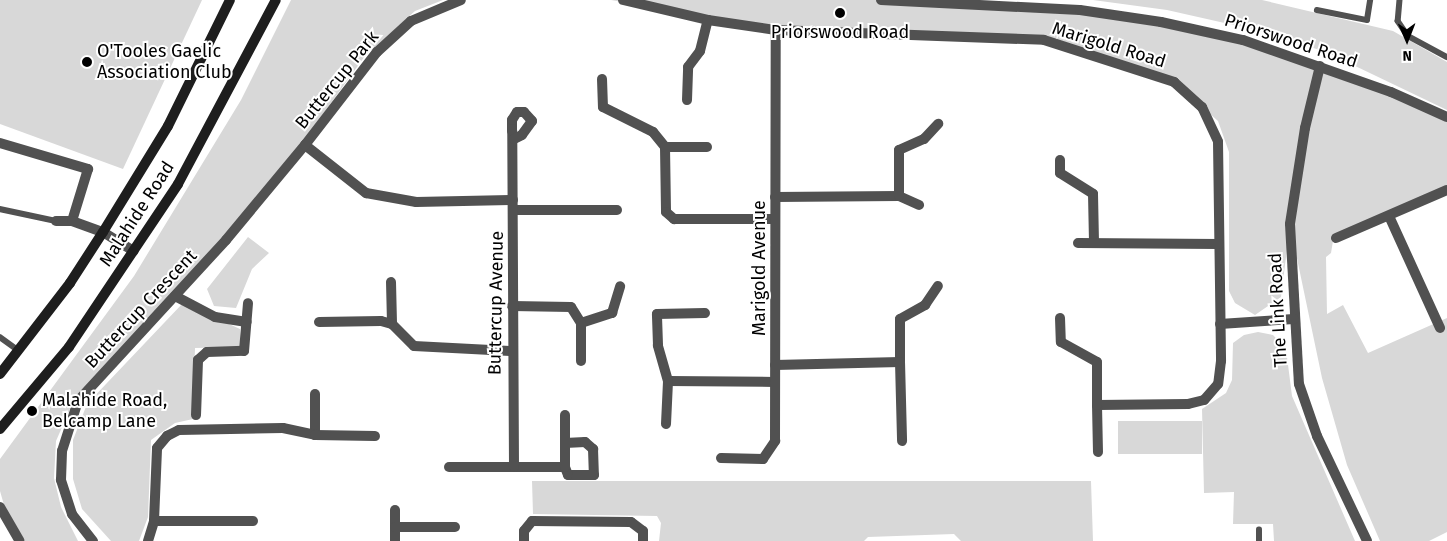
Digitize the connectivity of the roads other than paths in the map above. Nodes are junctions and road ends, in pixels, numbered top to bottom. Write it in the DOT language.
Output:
graph roads {
  1 [pos="230,0"];
  2 [pos="276,0"];
  3 [pos="461,0"];
  4 [pos="623,0"];
  5 [pos="881,0"];
  6 [pos="1370,0"];
  7 [pos="1400,0"];
  8 [pos="1317,10"];
  9 [pos="708,20"];
  10 [pos="776,30"];
  11 [pos="1447,57"];
  12 [pos="1320,66"];
  13 [pos="602,78"];
  14 [pos="687,100"];
  15 [pos="1447,117"];
  16 [pos="938,124"];
  17 [pos="514,139"];
  18 [pos="0,143"];
  19 [pos="305,146"];
  20 [pos="665,147"];
  21 [pos="706,147"];
  22 [pos="1060,160"];
  23 [pos="1447,190"];
  24 [pos="899,196"];
  25 [pos="775,197"];
  26 [pos="513,205"];
  27 [pos="919,205"];
  28 [pos="0,209"];
  29 [pos="616,210"];
  30 [pos="1389,216"];
  31 [pos="775,219"];
  32 [pos="72,220"];
  33 [pos="56,222"];
  34 [pos="103,232"];
  35 [pos="1336,238"];
  36 [pos="1078,243"];
  37 [pos="1094,243"];
  38 [pos="1219,244"];
  39 [pos="134,251"];
  40 [pos="391,282"];
  41 [pos="620,286"];
  42 [pos="938,286"];
  43 [pos="175,296"];
  44 [pos="248,303"];
  45 [pos="512,306"];
  46 [pos="705,313"];
  47 [pos="1060,318"];
  48 [pos="1294,319"];
  49 [pos="247,322"];
  50 [pos="319,322"];
  51 [pos="581,323"];
  52 [pos="392,324"];
  53 [pos="1220,324"];
  54 [pos="1440,328"];
  55 [pos="0,337"];
  56 [pos="18,350"];
  57 [pos="511,351"];
  58 [pos="581,361"];
  59 [pos="900,362"];
  60 [pos="775,365"];
  61 [pos="0,374"];
  62 [pos="668,380"];
  63 [pos="775,382"];
  64 [pos="315,394"];
  65 [pos="1097,405"];
  66 [pos="196,415"];
  67 [pos="565,415"];
  68 [pos="666,424"];
  69 [pos="0,430"];
  70 [pos="315,435"];
  71 [pos="375,436"];
  72 [pos="902,441"];
  73 [pos="565,443"];
  74 [pos="1098,452"];
  75 [pos="720,458"];
  76 [pos="449,467"];
  77 [pos="514,467"];
  78 [pos="565,468"];
  79 [pos="0,507"];
  80 [pos="395,510"];
  81 [pos="154,521"];
  82 [pos="253,521"];
  83 [pos="395,527"];
  84 [pos="455,527"];
  85 [pos="1258,530"];
  86 [pos="20,541"];
  87 [pos="93,541"];
  88 [pos="148,541"];
  89 [pos="395,541"];
  90 [pos="524,541"];
  91 [pos="643,541"];
  92 [pos="1258,541"];
  93 [pos="1367,541"];
  1 -- 34 [label="main road, Malahide Road"];
  2 -- 39 [label="main road, Malahide Road"];
  3 -- 19 [label="street, Buttercup Park"];
  4 -- 9 [label="street"];
  5 -- 12 [label="street, Priorswood Road"];
  6 -- 8 [label="lane"];
  7 -- 11 [label="lane"];
  9 -- 10 [label="street"];
  9 -- 14 [label="street"];
  10 -- 25 [label="street, Marigold Avenue"];
  10 -- 38 [label="street, Marigold Road"];
  12 -- 15 [label="street, Priorswood Road"];
  12 -- 48 [label="street, The Link Road"];
  13 -- 20 [label="street"];
  16 -- 24 [label="street"];
  17 -- 26 [label="street, Buttercup Avenue"];
  18 -- 32 [label="street"];
  19 -- 26 [label="street, Buttercup Park"];
  19 -- 43 [label="street, Buttercup Crescent"];
  20 -- 21 [label="street"];
  20 -- 31 [label="street"];
  22 -- 37 [label="street"];
  23 -- 30 [label="street"];
  24 -- 25 [label="street"];
  24 -- 27 [label="street"];
  25 -- 31 [label="street, Marigold Avenue"];
  26 -- 29 [label="street, Buttercup Park"];
  26 -- 45 [label="street, Buttercup Avenue"];
  28 -- 33 [label="lane"];
  30 -- 35 [label="street"];
  30 -- 54 [label="street"];
  31 -- 60 [label="street, Marigold Avenue"];
  32 -- 33 [label="street"];
  32 -- 34 [label="street"];
  34 -- 39 [label="street"];
  34 -- 56 [label="main road, Malahide Road"];
  36 -- 37 [label="street"];
  37 -- 38 [label="street"];
  38 -- 53 [label="street, Marigold Road"];
  39 -- 69 [label="main road, Malahide Road"];
  40 -- 52 [label="street"];
  41 -- 51 [label="street"];
  42 -- 59 [label="street"];
  43 -- 49 [label="street"];
  43 -- 87 [label="street, Buttercup Crescent"];
  44 -- 49 [label="street"];
  45 -- 51 [label="street"];
  45 -- 57 [label="street, Buttercup Avenue"];
  46 -- 62 [label="street"];
  47 -- 65 [label="street"];
  48 -- 53 [label="street"];
  48 -- 93 [label="street, The Link Road"];
  49 -- 66 [label="street"];
  50 -- 52 [label="street"];
  51 -- 58 [label="street"];
  52 -- 57 [label="street"];
  53 -- 65 [label="street, Marigold Road"];
  55 -- 56 [label="lane"];
  56 -- 61 [label="main road, Malahide Road"];
  57 -- 77 [label="street, Buttercup Avenue"];
  59 -- 60 [label="street"];
  59 -- 72 [label="street"];
  60 -- 63 [label="street, Marigold Avenue"];
  62 -- 63 [label="street"];
  62 -- 68 [label="street"];
  63 -- 75 [label="street, Marigold Avenue"];
  64 -- 70 [label="street"];
  65 -- 74 [label="street"];
  67 -- 73 [label="street"];
  70 -- 71 [label="street"];
  70 -- 81 [label="street"];
  73 -- 78 [label="street"];
  73 -- 78 [label="street"];
  76 -- 77 [label="street"];
  77 -- 78 [label="street"];
  79 -- 86 [label="street"];
  80 -- 83 [label="street"];
  81 -- 82 [label="street"];
  81 -- 88 [label="street"];
  83 -- 84 [label="street"];
  83 -- 89 [label="street"];
  85 -- 92 [label="lane"];
  90 -- 91 [label="street"];
}
